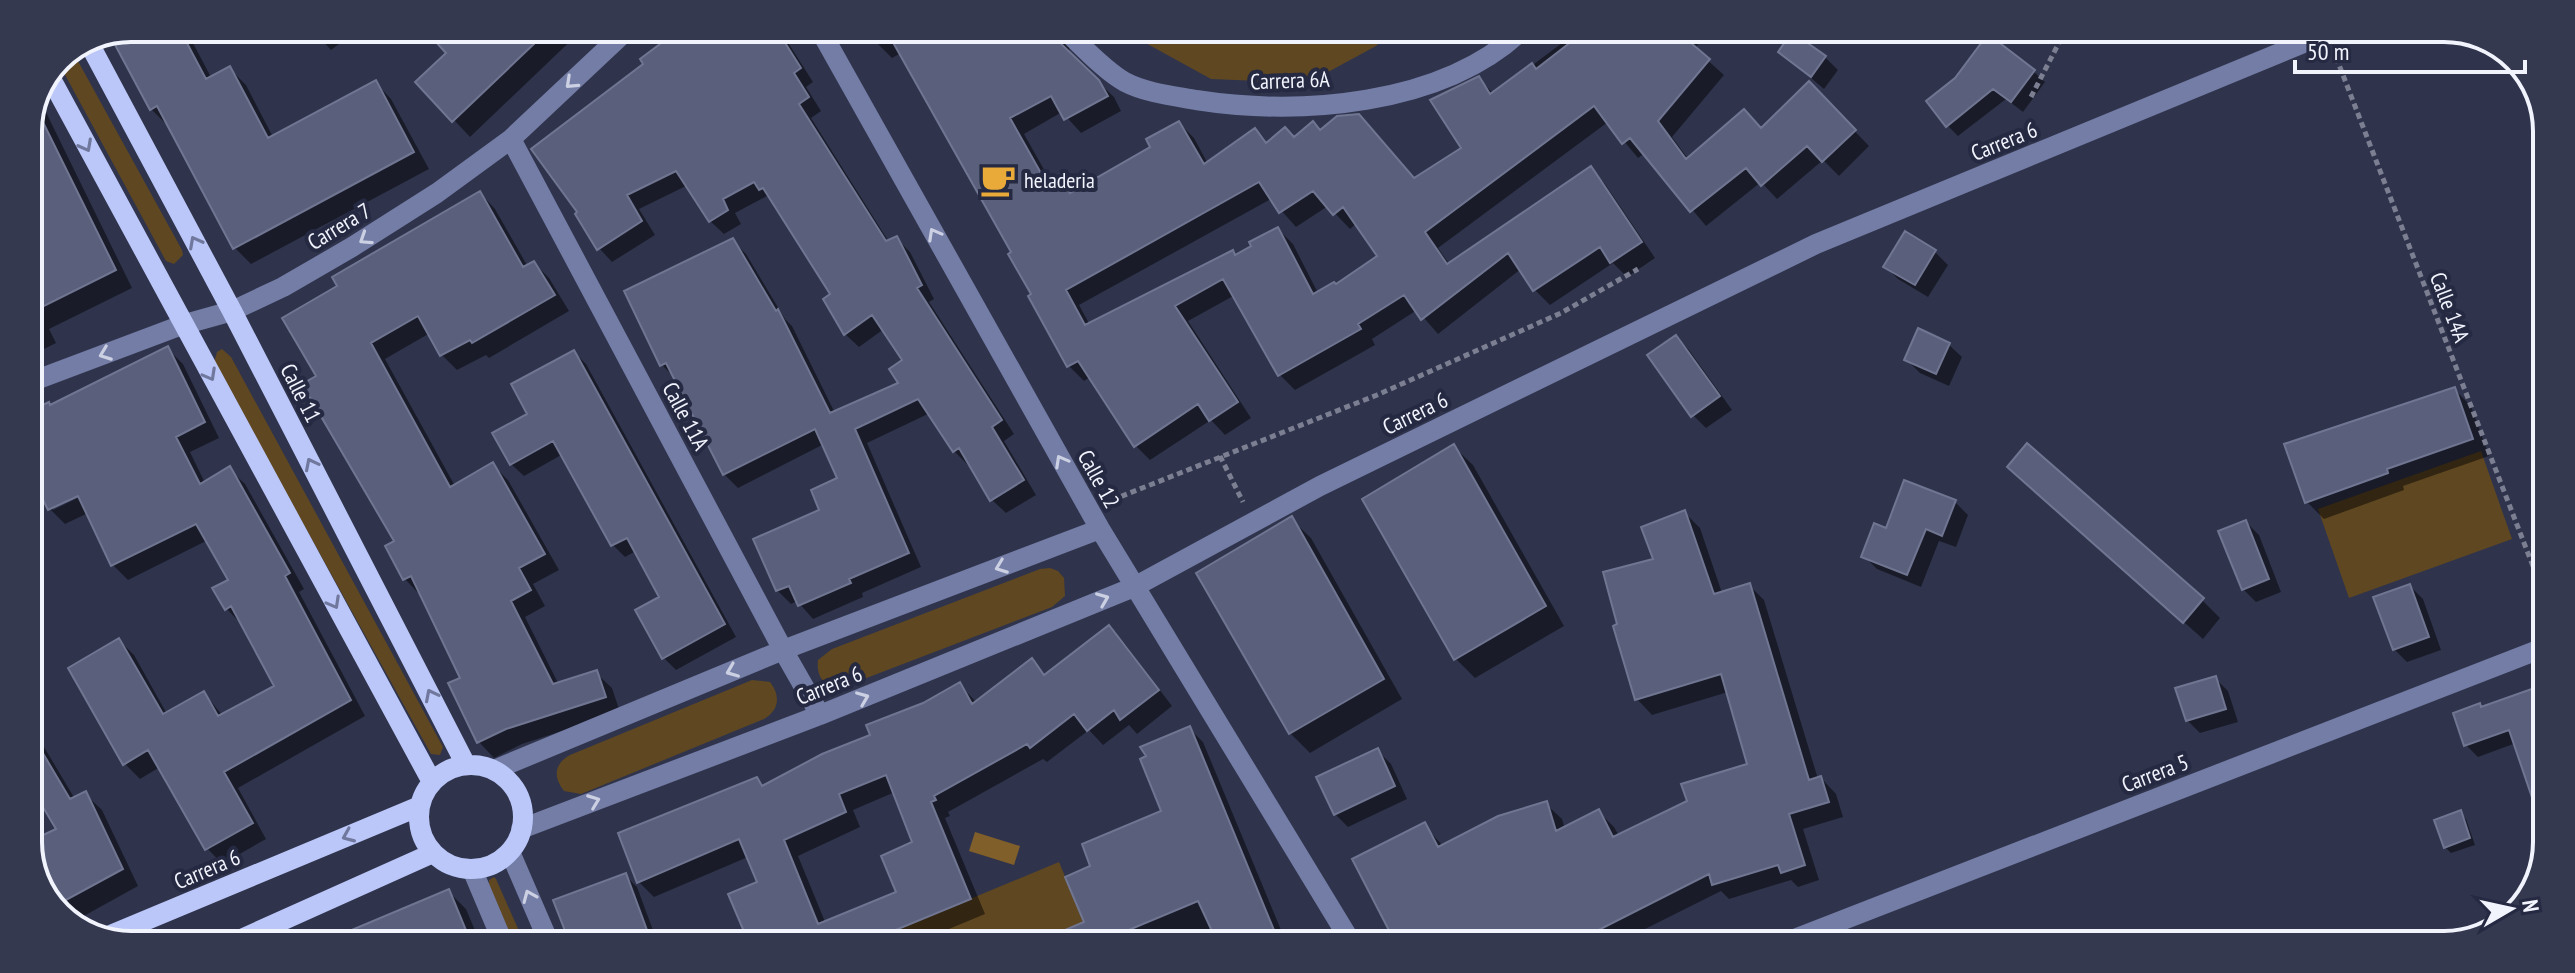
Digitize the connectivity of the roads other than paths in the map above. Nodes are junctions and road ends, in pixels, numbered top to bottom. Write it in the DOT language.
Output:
graph roads {
  1 [pos="614,42"];
  2 [pos="827,42"];
  3 [pos="1079,42"];
  4 [pos="1509,42"];
  5 [pos="2305,42"];
  6 [pos="93,51"];
  7 [pos="55,86"];
  8 [pos="511,139"];
  9 [pos="232,311"];
  10 [pos="182,325"];
  11 [pos="42,378"];
  12 [pos="1100,529"];
  13 [pos="1134,587"];
  14 [pos="783,650"];
  15 [pos="2533,652"];
  16 [pos="820,715"];
  17 [pos="466,765"];
  18 [pos="494,770"];
  19 [pos="432,782"];
  20 [pos="420,806"];
  21 [pos="521,829"];
  22 [pos="510,852"];
  23 [pos="433,853"];
  24 [pos="472,869"];
  25 [pos="122,930"];
  26 [pos="259,931"];
  27 [pos="498,931"];
  28 [pos="544,931"];
  29 [pos="1344,931"];
  30 [pos="1815,931"];
  1 -- 8 [label="street, Carrera 7, one-way"];
  12 -- 2 [label="street, Calle 12, one-way"];
  3 -- 4 [label="street, Carrera 6A"];
  5 -- 13 [label="street, Carrera 6"];
  9 -- 6 [label="main road, Calle 11, one-way"];
  7 -- 10 [label="main road, one-way"];
  8 -- 9 [label="street, Carrera 7, one-way"];
  8 -- 14 [label="street, Calle 11A"];
  9 -- 10 [label="street, Carrera 7"];
  17 -- 9 [label="main road, Calle 11, one-way"];
  10 -- 11 [label="street, Carrera 7, one-way"];
  10 -- 19 [label="main road, one-way"];
  12 -- 13 [label="street, Calle 12"];
  12 -- 14 [label="street, one-way"];
  16 -- 13 [label="street, Carrera 6, one-way"];
  13 -- 29 [label="street, Calle 12"];
  14 -- 16 [label="street, Calle 11A"];
  14 -- 18 [label="street, one-way"];
  15 -- 30 [label="street, Carrera 5"];
  21 -- 16 [label="street, Carrera 6, one-way"];
  17 -- 18 [label="main road"];
  17 -- 19 [label="main road"];
  18 -- 21 [label="main road"];
  19 -- 20 [label="main road"];
  20 -- 23 [label="main road"];
  20 -- 25 [label="main road, Carrera 6, one-way"];
  21 -- 22 [label="main road"];
  22 -- 24 [label="main road"];
  28 -- 22 [label="street, one-way"];
  23 -- 24 [label="main road"];
  23 -- 26 [label="main road"];
  24 -- 27 [label="street"];
}
